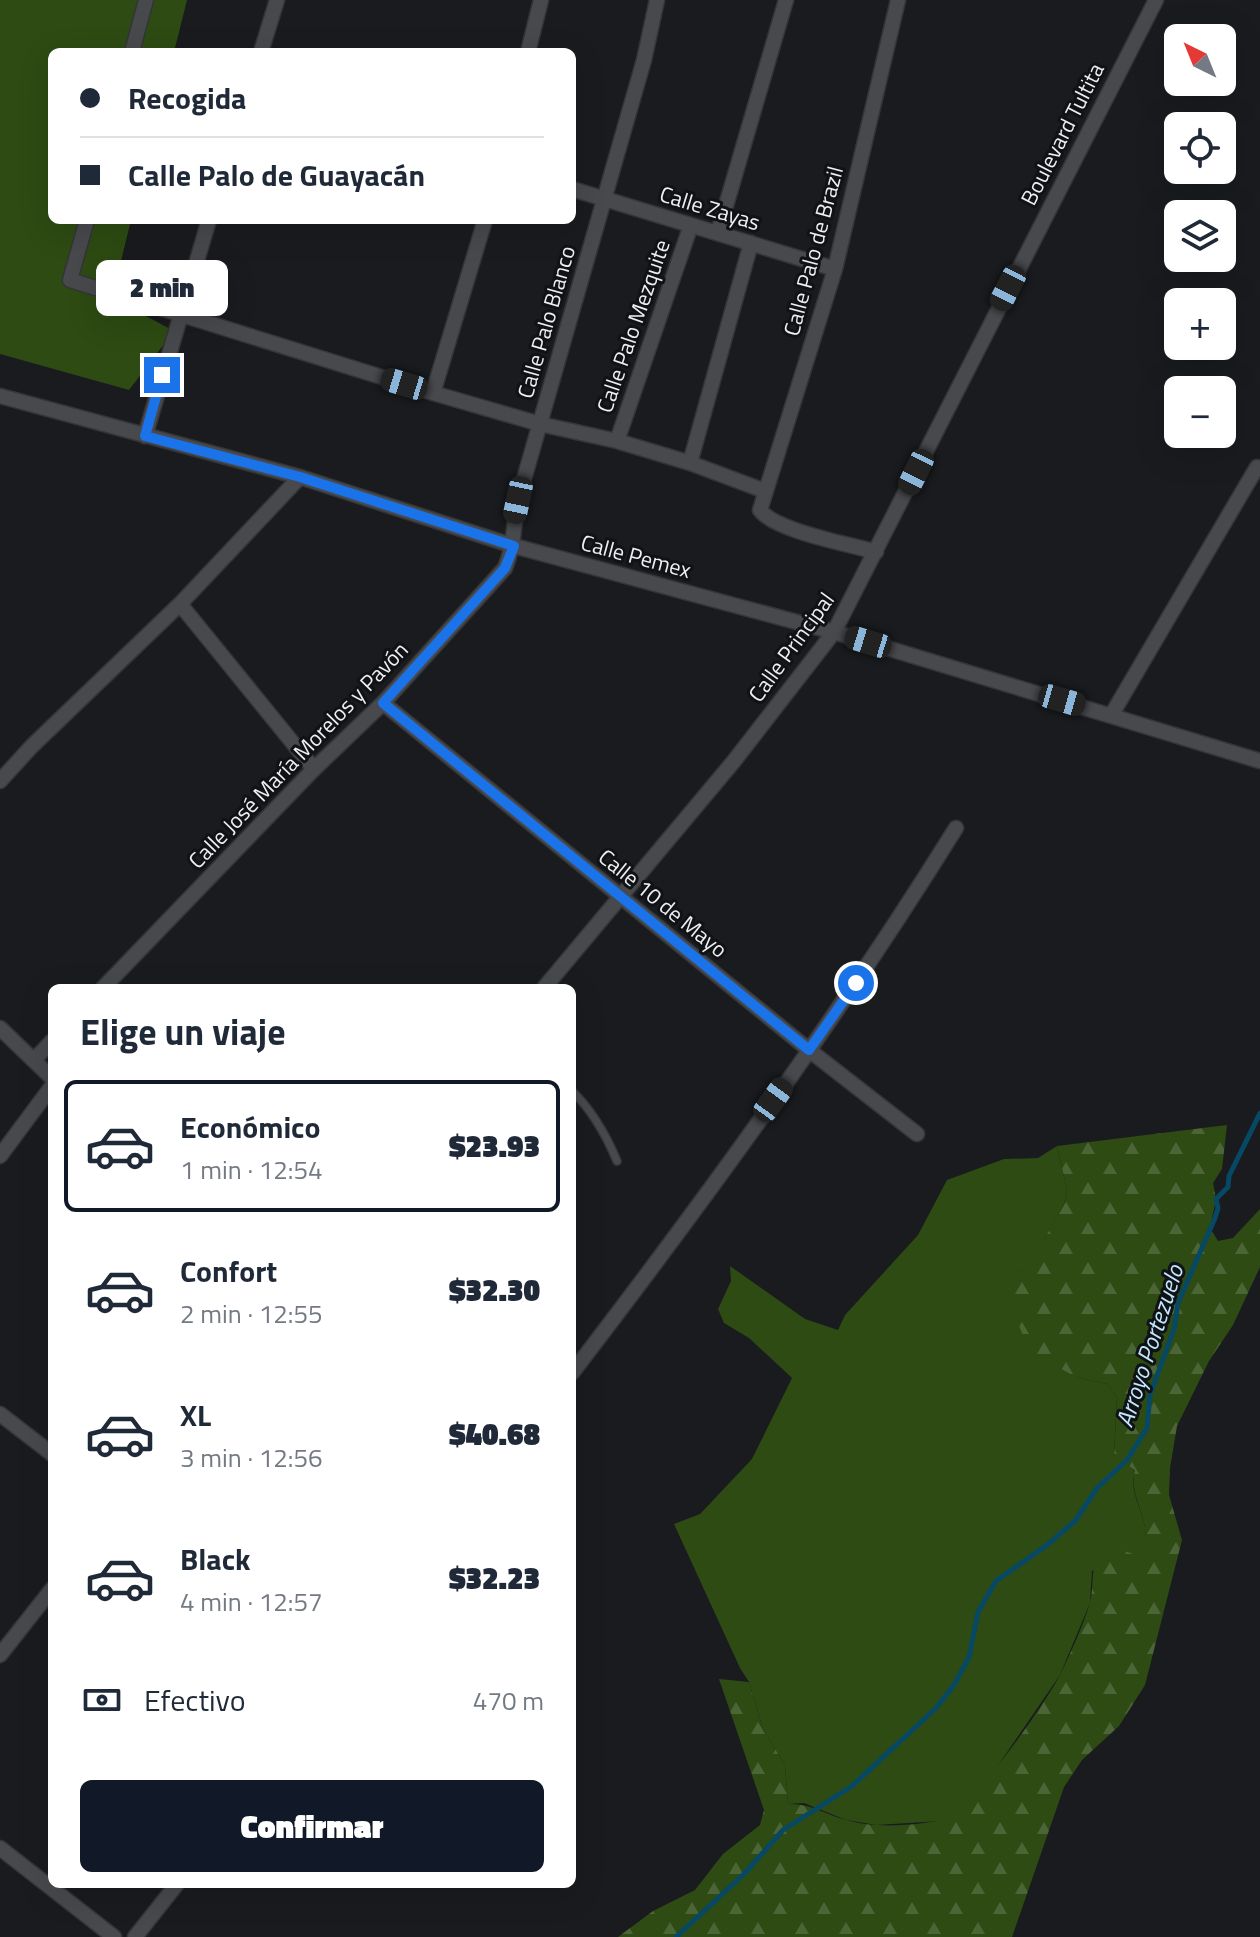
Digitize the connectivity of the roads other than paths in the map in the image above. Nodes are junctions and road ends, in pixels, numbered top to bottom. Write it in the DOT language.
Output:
graph roads {
  1 [pos="146,0"];
  2 [pos="277,0"];
  3 [pos="541,0"];
  4 [pos="657,0"];
  5 [pos="786,0"];
  6 [pos="898,0"];
  7 [pos="1156,0"];
  8 [pos="133,48"];
  9 [pos="262,48"];
  10 [pos="529,48"];
  11 [pos="576,190"];
  12 [pos="603,198"];
  13 [pos="86,224"];
  14 [pos="208,224"];
  15 [pos="484,224"];
  16 [pos="691,225"];
  17 [pos="718,233"];
  18 [pos="751,243"];
  19 [pos="835,269"];
  20 [pos="1008,288"];
  21 [pos="180,315"];
  22 [pos="433,393"];
  23 [pos="0,396"];
  24 [pos="540,424"];
  25 [pos="145,436"];
  26 [pos="617,441"];
  27 [pos="690,463"];
  28 [pos="1257,467"];
  29 [pos="300,477"];
  30 [pos="765,491"];
  31 [pos="514,546"];
  32 [pos="876,552"];
  33 [pos="180,604"];
  34 [pos="834,632"];
  35 [pos="383,703"];
  36 [pos="1112,714"];
  37 [pos="1260,761"];
  38 [pos="314,769"];
  39 [pos="0,781"];
  40 [pos="956,828"];
  41 [pos="622,898"];
  42 [pos="107,984"];
  43 [pos="547,984"];
  44 [pos="0,1028"];
  45 [pos="48,1045"];
  46 [pos="809,1050"];
  47 [pos="34,1060"];
  48 [pos="48,1074"];
  49 [pos="48,1091"];
  50 [pos="576,1095"];
  51 [pos="917,1134"];
  52 [pos="0,1156"];
  53 [pos="617,1161"];
  54 [pos="576,1368"];
  55 [pos="0,1414"];
  56 [pos="48,1451"];
  57 [pos="48,1594"];
  58 [pos="0,1655"];
  59 [pos="0,1848"];
  60 [pos="48,1885"];
  61 [pos="51,1888"];
  62 [pos="174,1888"];
  63 [pos="114,1937"];
  64 [pos="135,1937"];
  1 -- 8 [label="street"];
  2 -- 9 [label="street"];
  3 -- 10 [label="street"];
  4 -- 12 [label="street, Calle Palo Blanco"];
  5 -- 17 [label="street"];
  6 -- 19 [label="street, Calle Palo de Brazil"];
  7 -- 20 [label="street, Boulevard Tultita"];
  11 -- 12 [label="street, Calle Zayas"];
  12 -- 16 [label="street, Calle Zayas"];
  12 -- 24 [label="street, Calle Palo Blanco"];
  13 -- 21 [label="street"];
  14 -- 21 [label="street"];
  15 -- 22 [label="street"];
  16 -- 17 [label="street, Calle Zayas"];
  16 -- 26 [label="street, Calle Palo Mezquite"];
  17 -- 18 [label="street, Calle Zayas"];
  18 -- 19 [label="street, Calle Zayas"];
  18 -- 27 [label="street"];
  19 -- 30 [label="street, Calle Palo de Brazil"];
  20 -- 32 [label="street, Calle Principal"];
  21 -- 22 [label="street"];
  21 -- 25 [label="street"];
  22 -- 24 [label="street"];
  23 -- 25 [label="street, Calle Pemex"];
  24 -- 26 [label="street"];
  24 -- 31 [label="street, Calle Palo Blanco"];
  25 -- 29 [label="street, Calle Pemex"];
  26 -- 27 [label="street"];
  27 -- 30 [label="street"];
  28 -- 36 [label="street"];
  29 -- 31 [label="street, Calle Pemex"];
  29 -- 33 [label="street"];
  30 -- 32 [label="street, Calle Palo de Brazil"];
  31 -- 34 [label="street, Calle Pemex"];
  31 -- 35 [label="street, Calle José María Morelos y Pavón"];
  32 -- 34 [label="street, Calle Principal"];
  33 -- 38 [label="street"];
  33 -- 39 [label="street"];
  34 -- 36 [label="street, Calle Pemex"];
  34 -- 41 [label="street, Calle Principal"];
  35 -- 38 [label="street, Calle José María Morelos y Pavón"];
  35 -- 41 [label="street, Calle 10 de Mayo"];
  36 -- 37 [label="street, Calle Pemex"];
  38 -- 42 [label="street, Calle José María Morelos y Pavón"];
  40 -- 46 [label="street"];
  41 -- 43 [label="street, Calle Principal"];
  41 -- 46 [label="street, Calle 10 de Mayo"];
  44 -- 47 [label="street"];
  45 -- 47 [label="street"];
  46 -- 51 [label="street, Calle 10 de Mayo"];
  46 -- 54 [label="street"];
  47 -- 48 [label="street"];
  49 -- 52 [label="street"];
  50 -- 53 [label="lane"];
  55 -- 56 [label="street"];
  57 -- 58 [label="street"];
  59 -- 60 [label="street"];
  61 -- 63 [label="street"];
  62 -- 64 [label="street"];
}
